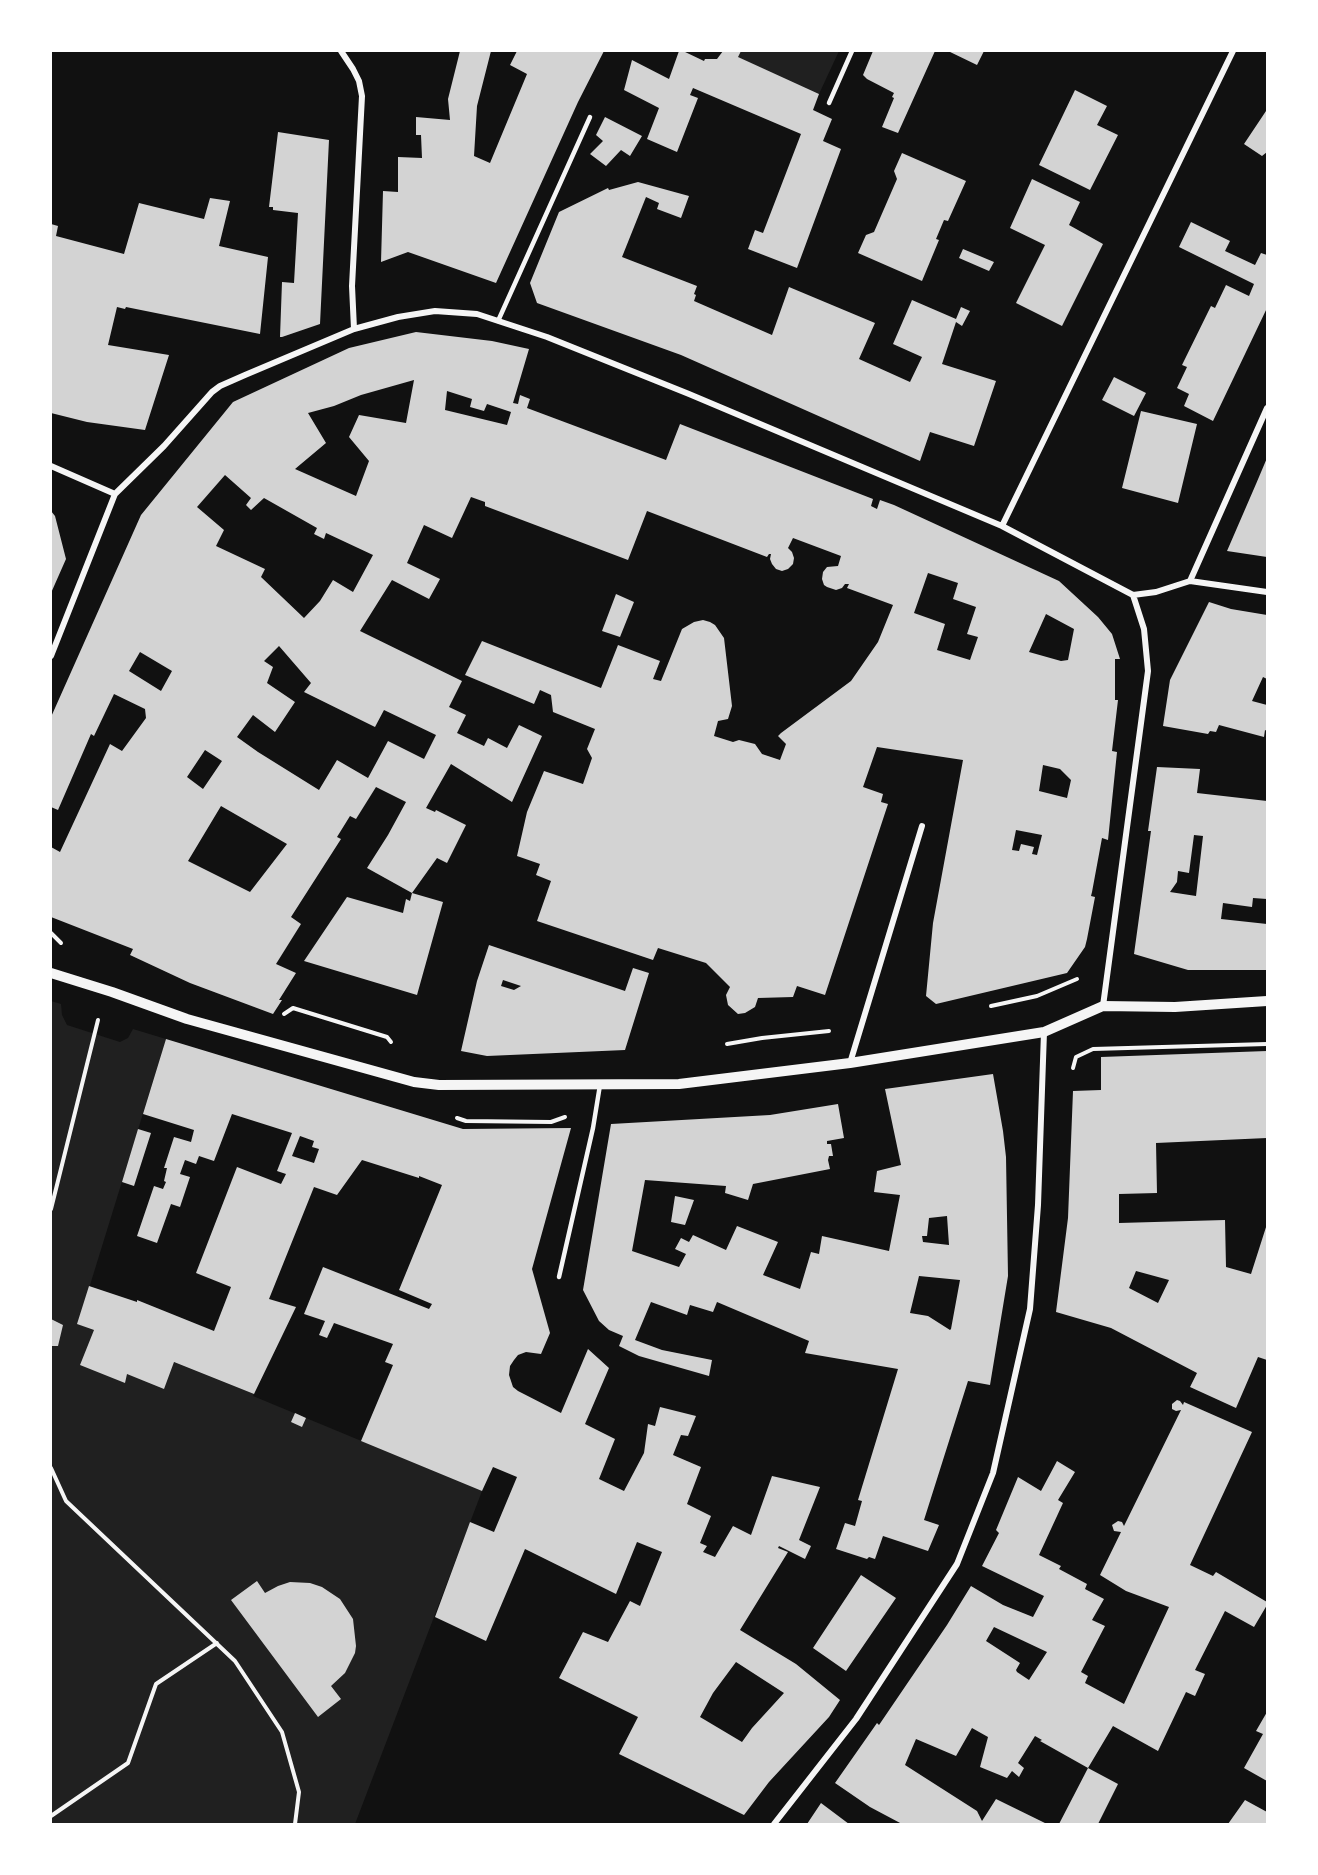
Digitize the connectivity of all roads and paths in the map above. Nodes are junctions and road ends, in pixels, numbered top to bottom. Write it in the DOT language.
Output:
graph roads {
  1 [pos="341,51"];
  2 [pos="852,51"];
  3 [pos="1233,51"];
  4 [pos="830,103"];
  5 [pos="590,117"];
  6 [pos="498,321"];
  7 [pos="354,329"];
  8 [pos="1267,408"];
  9 [pos="51,466"];
  10 [pos="115,494"];
  11 [pos="1002,526"];
  12 [pos="1190,581"];
  13 [pos="1267,592"];
  14 [pos="1133,595"];
  15 [pos="51,656"];
  16 [pos="922,826"];
  17 [pos="51,933"];
  18 [pos="66,947"];
  19 [pos="1108,968"];
  20 [pos="51,974"];
  21 [pos="105,990"];
  22 [pos="1267,1001"];
  23 [pos="1103,1006"];
  24 [pos="981,1009"];
  25 [pos="280,1018"];
  26 [pos="861,1028"];
  27 [pos="1044,1032"];
  28 [pos="1267,1044"];
  29 [pos="395,1046"];
  30 [pos="717,1046"];
  31 [pos="850,1063"];
  32 [pos="1071,1076"];
  33 [pos="600,1085"];
  34 [pos="51,1209"];
  35 [pos="559,1277"];
  36 [pos="51,1468"];
  37 [pos="217,1643"];
  38 [pos="51,1816"];
  39 [pos="295,1824"];
  40 [pos="774,1824"];
  1 -- 7 [label="street"];
  2 -- 4 [label="lane"];
  3 -- 11 [label="street"];
  5 -- 6 [label="lane"];
  6 -- 7 [label="street"];
  6 -- 11 [label="street"];
  7 -- 10 [label="street"];
  8 -- 12 [label="street"];
  9 -- 10 [label="street"];
  10 -- 15 [label="street"];
  11 -- 14 [label="street"];
  12 -- 13 [label="street"];
  12 -- 14 [label="street"];
  14 -- 19 [label="street"];
  16 -- 26 [label="street"];
  17 -- 18 [label="path"];
  19 -- 23 [label="street"];
  19 -- 24 [label="path"];
  20 -- 21 [label="street"];
  21 -- 33 [label="street"];
  21 -- 34 [label="path"];
  22 -- 23 [label="street"];
  23 -- 27 [label="street"];
  25 -- 29 [label="path"];
  26 -- 30 [label="path"];
  26 -- 31 [label="street"];
  27 -- 31 [label="street"];
  27 -- 40 [label="street"];
  28 -- 32 [label="path"];
  31 -- 33 [label="street"];
  33 -- 35 [label="lane"];
  36 -- 37 [label="path"];
  37 -- 38 [label="path"];
  37 -- 39 [label="path"];
}
